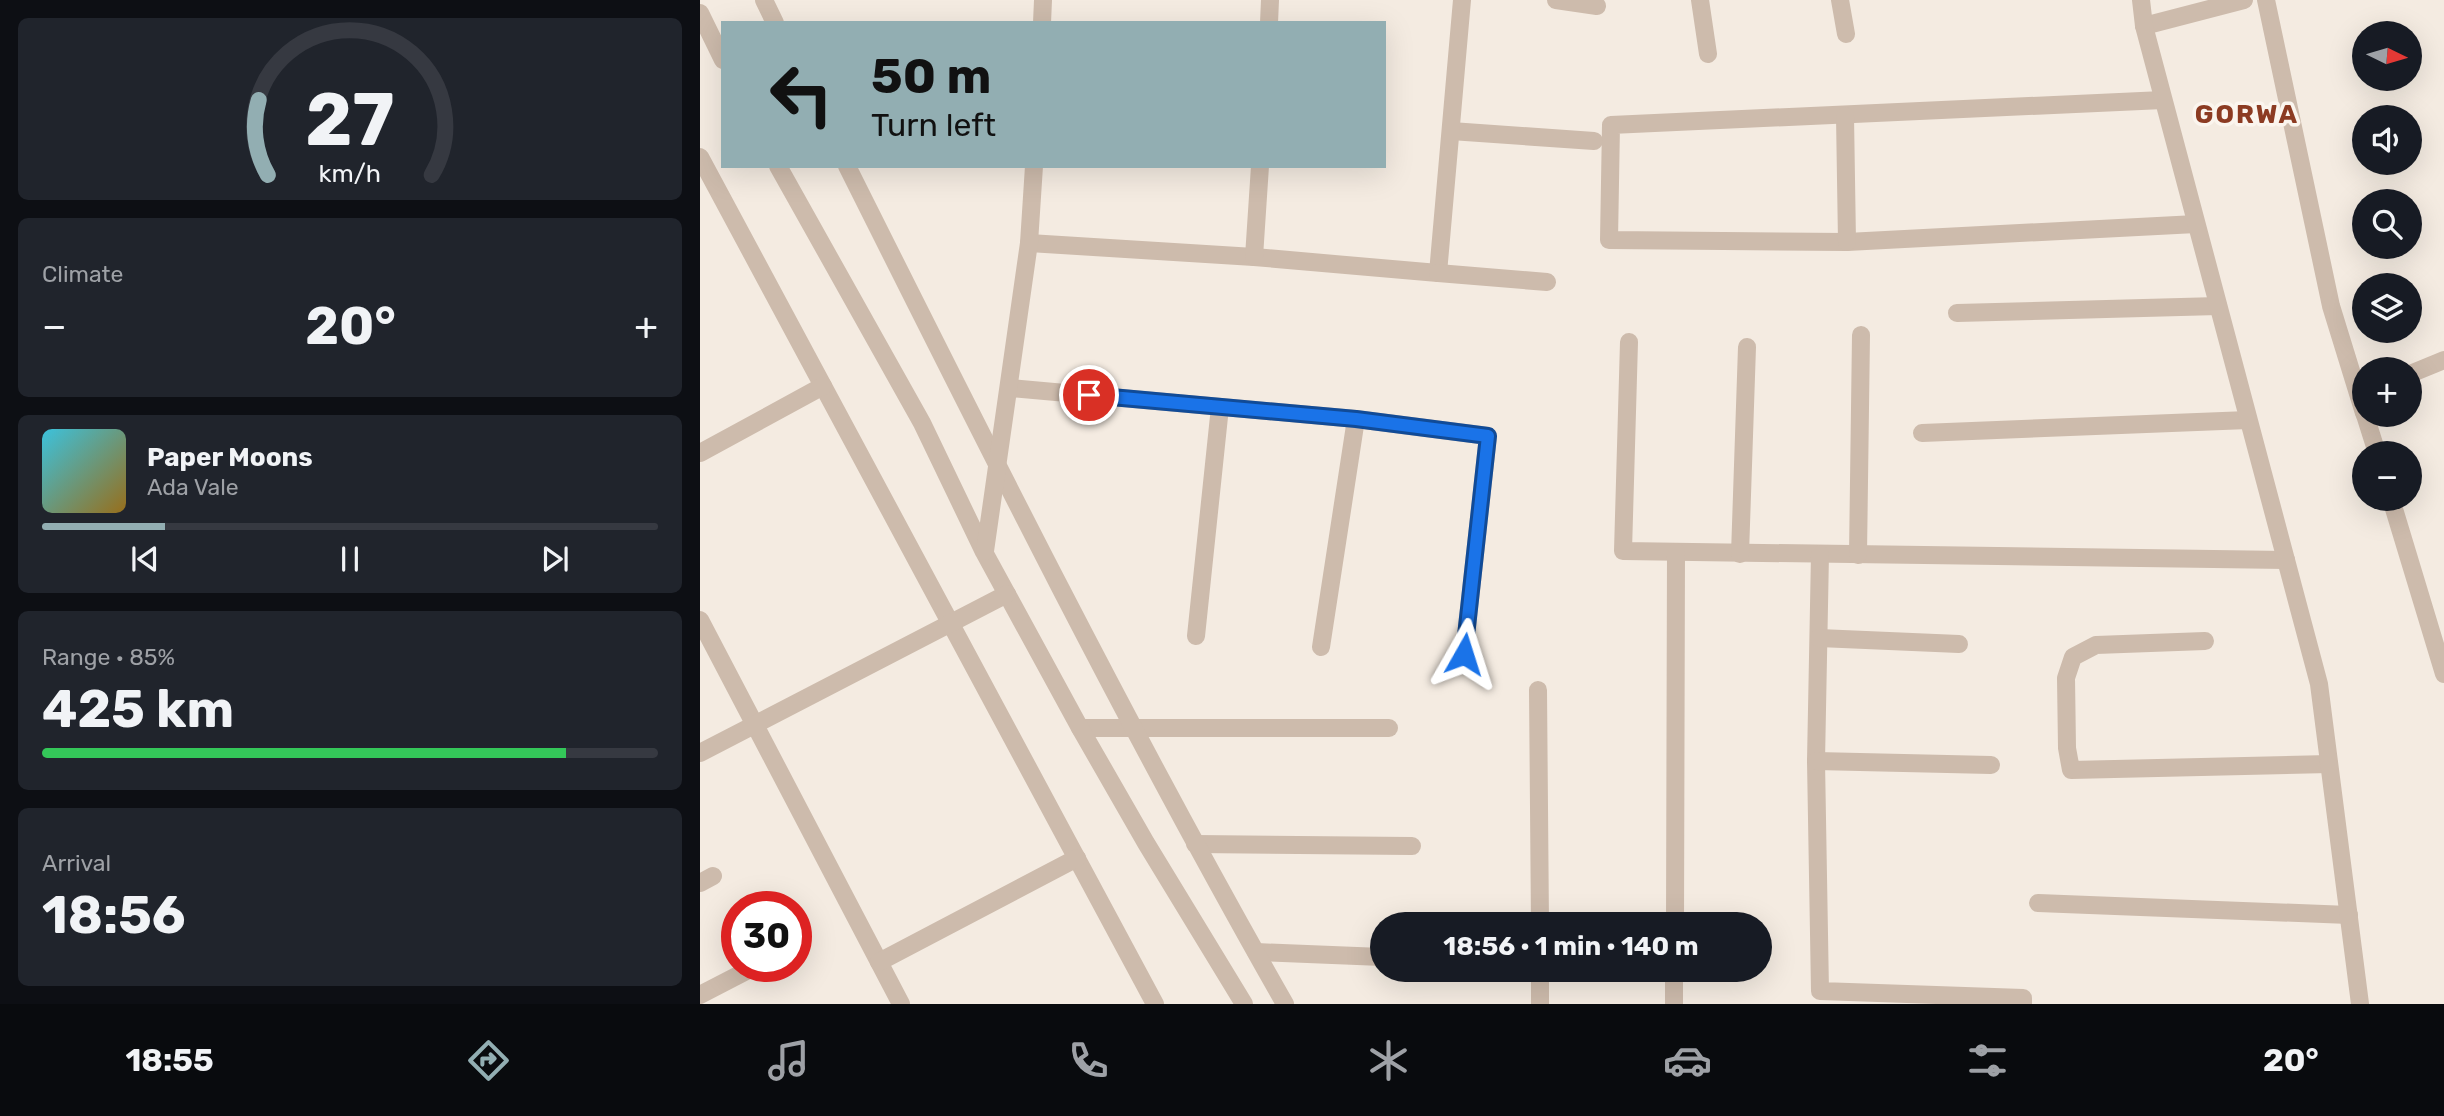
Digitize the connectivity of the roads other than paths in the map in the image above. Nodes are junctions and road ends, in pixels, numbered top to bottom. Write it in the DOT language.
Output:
graph roads {
  1 [pos="764,0"];
  2 [pos="1043,0"];
  3 [pos="1270,0"];
  4 [pos="1462,0"];
  5 [pos="1556,0"];
  6 [pos="1700,0"];
  7 [pos="1840,0"];
  8 [pos="2141,0"];
  9 [pos="2244,0"];
  10 [pos="2266,0"];
  11 [pos="1597,5"];
  12 [pos="700,13"];
  13 [pos="774,21"];
  14 [pos="1042,21"];
  15 [pos="1269,21"];
  16 [pos="2144,26"];
  17 [pos="1846,34"];
  18 [pos="1707,54"];
  19 [pos="721,56"];
  20 [pos="2163,100"];
  21 [pos="1845,116"];
  22 [pos="1451,131"];
  23 [pos="1594,141"];
  24 [pos="701,162"];
  25 [pos="779,168"];
  26 [pos="848,168"];
  27 [pos="1034,168"];
  28 [pos="1260,168"];
  29 [pos="2196,224"];
  30 [pos="1847,242"];
  31 [pos="1029,243"];
  32 [pos="1254,257"];
  33 [pos="1438,273"];
  34 [pos="1547,282"];
  35 [pos="2218,306"];
  36 [pos="1957,313"];
  37 [pos="1861,335"];
  38 [pos="1629,342"];
  39 [pos="1747,347"];
  40 [pos="2444,360"];
  41 [pos="2352,367"];
  42 [pos="2422,369"];
  43 [pos="823,386"];
  44 [pos="1010,388"];
  45 [pos="1220,407"];
  46 [pos="1356,419"];
  47 [pos="2248,420"];
  48 [pos="1922,433"];
  49 [pos="700,453"];
  50 [pos="998,467"];
  51 [pos="2394,511"];
  52 [pos="985,552"];
  53 [pos="1676,552"];
  54 [pos="1740,554"];
  55 [pos="1820,554"];
  56 [pos="1858,555"];
  57 [pos="2286,561"];
  58 [pos="1007,594"];
  59 [pos="700,620"];
  60 [pos="951,624"];
  61 [pos="1196,636"];
  62 [pos="1819,638"];
  63 [pos="2205,641"];
  64 [pos="1959,644"];
  65 [pos="1321,647"];
  66 [pos="1464,654"];
  67 [pos="2444,674"];
  68 [pos="1538,690"];
  69 [pos="756,725"];
  70 [pos="1389,728"];
  71 [pos="1080,729"];
  72 [pos="1136,729"];
  73 [pos="700,753"];
  74 [pos="1816,761"];
  75 [pos="2329,764"];
  76 [pos="1991,765"];
  77 [pos="1195,844"];
  78 [pos="1412,846"];
  79 [pos="1077,858"];
  80 [pos="2038,903"];
  81 [pos="1540,912"];
  82 [pos="1675,912"];
  83 [pos="2349,915"];
  84 [pos="1256,952"];
  85 [pos="1370,957"];
  86 [pos="879,962"];
  87 [pos="725,982"];
  88 [pos="1540,982"];
  89 [pos="1674,982"];
  90 [pos="700,995"];
  91 [pos="901,1004"];
  92 [pos="1156,1004"];
  93 [pos="1244,1004"];
  94 [pos="1285,1004"];
  95 [pos="1540,1004"];
  96 [pos="1674,1004"];
  97 [pos="2023,1004"];
  98 [pos="2361,1004"];
  1 -- 13 [label="street"];
  2 -- 14 [label="street"];
  3 -- 15 [label="street"];
  4 -- 22 [label="street"];
  5 -- 11 [label="street"];
  6 -- 18 [label="street"];
  7 -- 17 [label="street"];
  8 -- 16 [label="street"];
  9 -- 16 [label="street"];
  10 -- 41 [label="street"];
  12 -- 19 [label="street"];
  16 -- 20 [label="street"];
  20 -- 21 [label="street"];
  20 -- 29 [label="street"];
  21 -- 30 [label="street"];
  21 -- 30 [label="street"];
  22 -- 23 [label="street"];
  22 -- 33 [label="street"];
  24 -- 43 [label="street"];
  25 -- 52 [label="street"];
  26 -- 50 [label="street"];
  27 -- 31 [label="street"];
  28 -- 32 [label="street"];
  29 -- 30 [label="street"];
  29 -- 35 [label="street"];
  31 -- 32 [label="street"];
  31 -- 44 [label="street"];
  32 -- 33 [label="street"];
  33 -- 34 [label="street"];
  35 -- 36 [label="street"];
  35 -- 47 [label="street"];
  37 -- 56 [label="street"];
  38 -- 53 [label="street"];
  39 -- 54 [label="street"];
  40 -- 42 [label="street"];
  43 -- 49 [label="street"];
  43 -- 60 [label="street"];
  44 -- 45 [label="street"];
  44 -- 50 [label="street"];
  45 -- 46 [label="street"];
  45 -- 61 [label="street"];
  46 -- 65 [label="street"];
  46 -- 66 [label="street"];
  47 -- 48 [label="street"];
  47 -- 57 [label="street"];
  50 -- 52 [label="street"];
  50 -- 72 [label="street"];
  51 -- 67 [label="street"];
  52 -- 58 [label="street"];
  53 -- 54 [label="street"];
  53 -- 82 [label="street"];
  54 -- 55 [label="street"];
  55 -- 56 [label="street"];
  55 -- 62 [label="street"];
  56 -- 57 [label="street"];
  57 -- 75 [label="street"];
  58 -- 60 [label="street"];
  58 -- 71 [label="street"];
  59 -- 69 [label="street"];
  60 -- 69 [label="street"];
  60 -- 79 [label="street"];
  62 -- 64 [label="street"];
  62 -- 74 [label="street"];
  63 -- 75 [label="street"];
  68 -- 81 [label="street"];
  69 -- 73 [label="street"];
  69 -- 86 [label="street"];
  70 -- 72 [label="street"];
  71 -- 72 [label="street"];
  71 -- 93 [label="street"];
  72 -- 77 [label="street"];
  74 -- 76 [label="street"];
  74 -- 97 [label="street"];
  75 -- 83 [label="street"];
  77 -- 78 [label="street"];
  77 -- 84 [label="street"];
  79 -- 86 [label="street"];
  79 -- 92 [label="street"];
  80 -- 83 [label="street"];
  83 -- 98 [label="street"];
  84 -- 85 [label="street"];
  84 -- 94 [label="street"];
  86 -- 91 [label="street"];
  87 -- 90 [label="street"];
  88 -- 95 [label="street"];
  89 -- 96 [label="street"];
}
